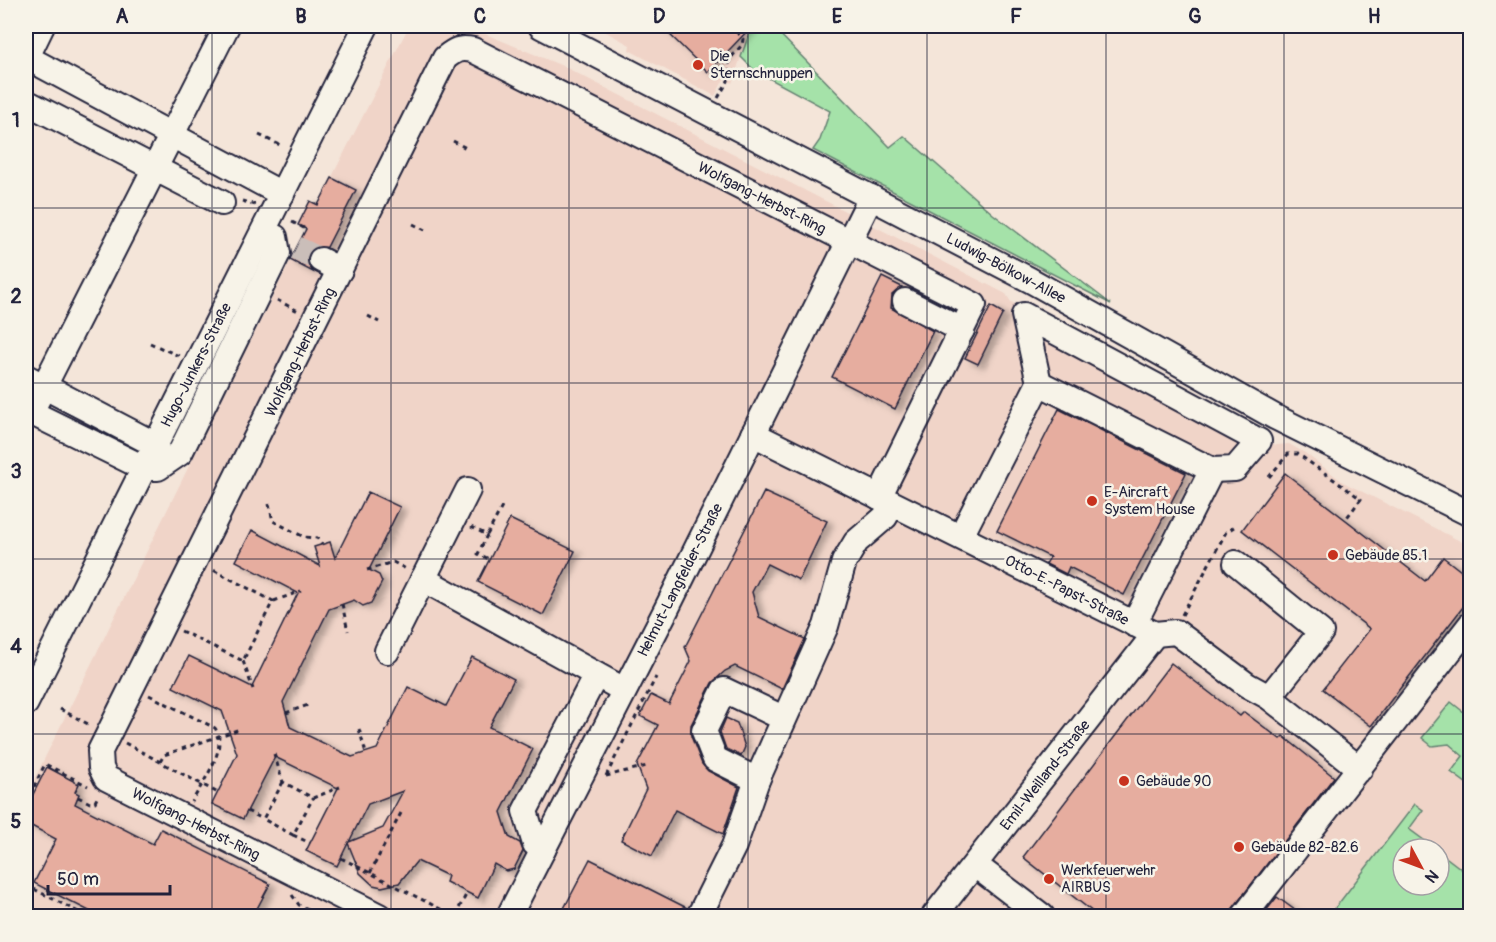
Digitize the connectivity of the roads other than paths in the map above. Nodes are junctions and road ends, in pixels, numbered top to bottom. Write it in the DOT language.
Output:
graph roads {
  1 [pos="42,26"];
  2 [pos="227,26"];
  3 [pos="366,26"];
  4 [pos="541,26"];
  5 [pos="26,58"];
  6 [pos="26,102"];
  7 [pos="171,135"];
  8 [pos="154,168"];
  9 [pos="282,194"];
  10 [pos="871,197"];
  11 [pos="222,203"];
  12 [pos="277,230"];
  13 [pos="301,238"];
  14 [pos="848,242"];
  15 [pos="905,302"];
  16 [pos="962,330"];
  17 [pos="35,381"];
  18 [pos="1039,383"];
  19 [pos="28,411"];
  20 [pos="753,434"];
  21 [pos="156,445"];
  22 [pos="144,468"];
  23 [pos="1212,470"];
  24 [pos="468,490"];
  25 [pos="885,501"];
  26 [pos="1470,514"];
  27 [pos="962,536"];
  28 [pos="1236,563"];
  29 [pos="423,579"];
  30 [pos="1470,625"];
  31 [pos="1155,630"];
  32 [pos="387,651"];
  33 [pos="597,675"];
  34 [pos="624,690"];
  35 [pos="28,693"];
  36 [pos="1269,697"];
  37 [pos="783,717"];
  38 [pos="1360,769"];
  39 [pos="757,780"];
  40 [pos="543,850"];
  41 [pos="975,865"];
  42 [pos="379,916"];
  43 [pos="509,916"];
  44 [pos="699,916"];
  45 [pos="934,916"];
  46 [pos="1042,916"];
  47 [pos="1244,916"];
  1 -- 5 [label="street"];
  2 -- 7 [label="street"];
  3 -- 9 [label="street, Hugo-Junkers-Straße"];
  4 -- 10 [label="street, Ludwig-Bölkow-Allee"];
  5 -- 7 [label="street"];
  6 -- 8 [label="street"];
  7 -- 8 [label="street"];
  7 -- 9 [label="street"];
  8 -- 11 [label="street"];
  8 -- 17 [label="street"];
  9 -- 12 [label="street, Hugo-Junkers-Straße"];
  10 -- 14 [label="street, Helmut-Langfelder-Straße"];
  10 -- 26 [label="street, Ludwig-Bölkow-Allee"];
  12 -- 13 [label="street"];
  12 -- 21 [label="street, Hugo-Junkers-Straße"];
  12 -- 22 [label="street"];
  14 -- 16 [label="street"];
  14 -- 20 [label="street, Helmut-Langfelder-Straße"];
  14 -- 42 [label="street, Wolfgang-Herbst-Ring"];
  15 -- 16 [label="street"];
  16 -- 25 [label="street"];
  17 -- 19 [label="street"];
  17 -- 21 [label="street"];
  18 -- 23 [label="street"];
  18 -- 23 [label="street"];
  18 -- 27 [label="street"];
  19 -- 22 [label="street"];
  20 -- 25 [label="street, Otto-E.-Papst-Straße"];
  20 -- 34 [label="street, Helmut-Langfelder-Straße"];
  21 -- 22 [label="street, Hugo-Junkers-Straße"];
  22 -- 35 [label="street, Hugo-Junkers-Straße"];
  23 -- 31 [label="street, Emil-Weilland-Straße"];
  24 -- 29 [label="street"];
  25 -- 27 [label="street, Otto-E.-Papst-Straße"];
  25 -- 37 [label="street"];
  27 -- 31 [label="street, Otto-E.-Papst-Straße"];
  28 -- 36 [label="street"];
  29 -- 32 [label="street"];
  29 -- 33 [label="street"];
  30 -- 38 [label="street"];
  31 -- 36 [label="street, Otto-E.-Papst-Straße"];
  31 -- 41 [label="street, Emil-Weilland-Straße"];
  33 -- 34 [label="street"];
  33 -- 40 [label="street"];
  34 -- 40 [label="street, Helmut-Langfelder-Straße"];
  36 -- 38 [label="street, Otto-E.-Papst-Straße"];
  37 -- 39 [label="street"];
  37 -- 39 [label="street"];
  38 -- 47 [label="street"];
  39 -- 44 [label="street"];
  40 -- 43 [label="street, Helmut-Langfelder-Straße"];
  41 -- 45 [label="street, Emil-Weilland-Straße"];
  41 -- 46 [label="street"];
}
